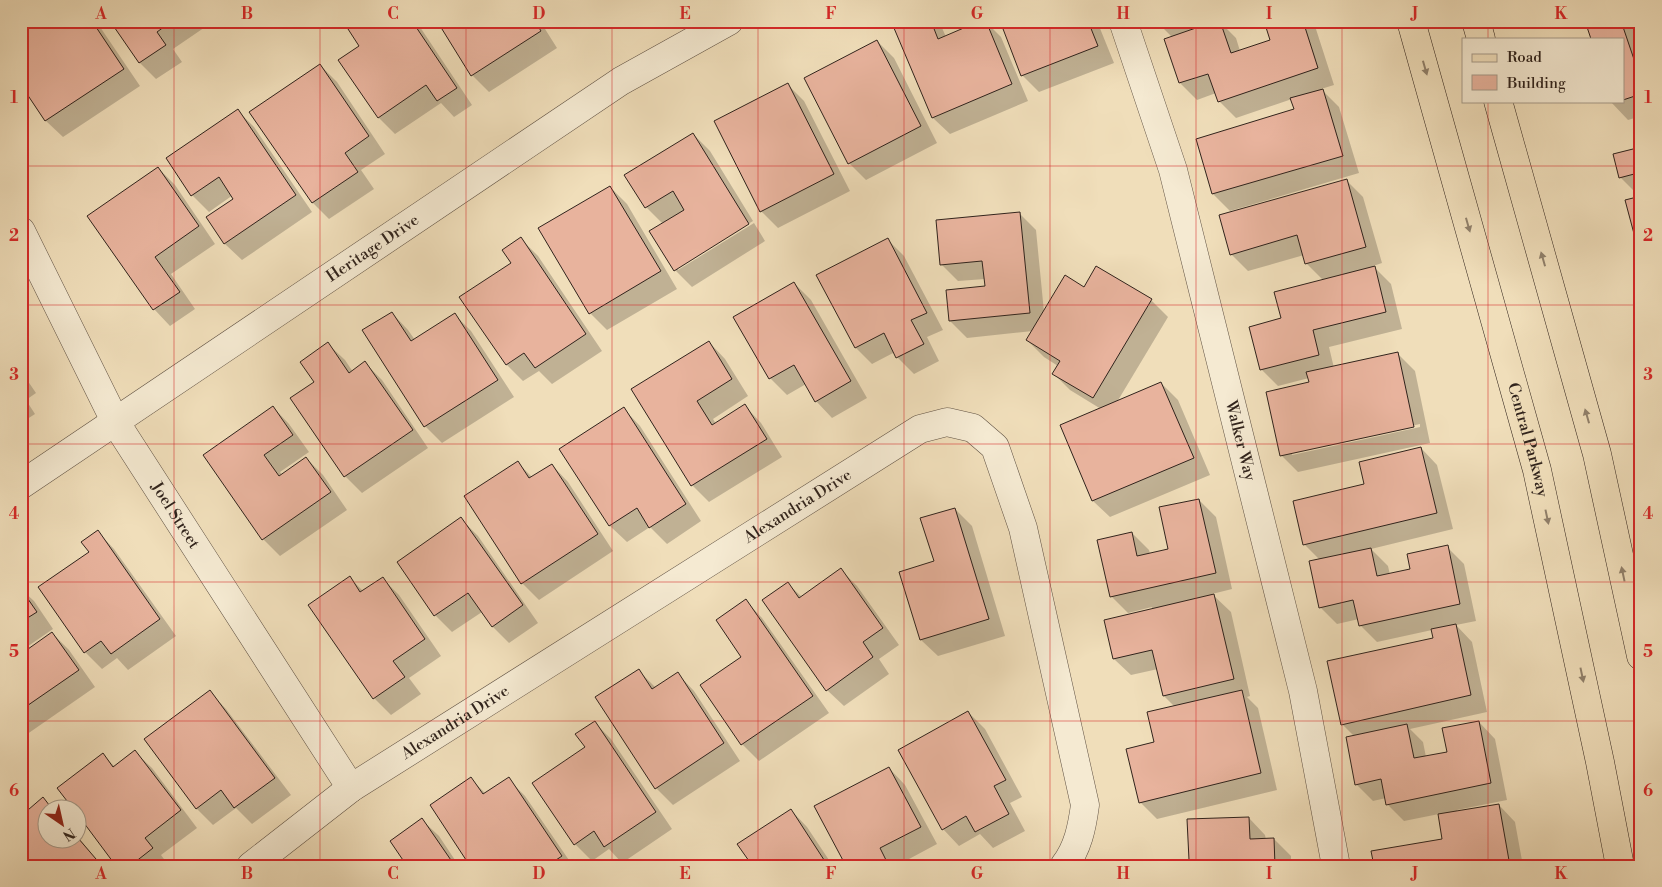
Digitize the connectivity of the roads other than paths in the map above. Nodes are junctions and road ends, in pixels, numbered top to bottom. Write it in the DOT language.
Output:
graph roads {
  1 [pos="729,21"];
  2 [pos="1123,21"];
  3 [pos="1411,21"];
  4 [pos="1476,21"];
  5 [pos="1481,38"];
  6 [pos="1498,102"];
  7 [pos="21,231"];
  8 [pos="116,423"];
  9 [pos="21,485"];
  10 [pos="1641,656"];
  11 [pos="351,788"];
  12 [pos="1067,862"];
  13 [pos="251,866"];
  14 [pos="1336,866"];
  15 [pos="1620,866"];
  1 -- 8 [label="street, Heritage Drive"];
  2 -- 14 [label="street, Walker Way"];
  3 -- 15 [label="main road, Central Parkway, one-way"];
  4 -- 5 [label="main road"];
  10 -- 6 [label="main road, one-way"];
  7 -- 8 [label="street, Joel Street"];
  8 -- 9 [label="street, Heritage Drive"];
  8 -- 11 [label="street, Joel Street"];
  11 -- 12 [label="street, Alexandria Drive"];
  11 -- 13 [label="street, Alexandria Drive"];
}
